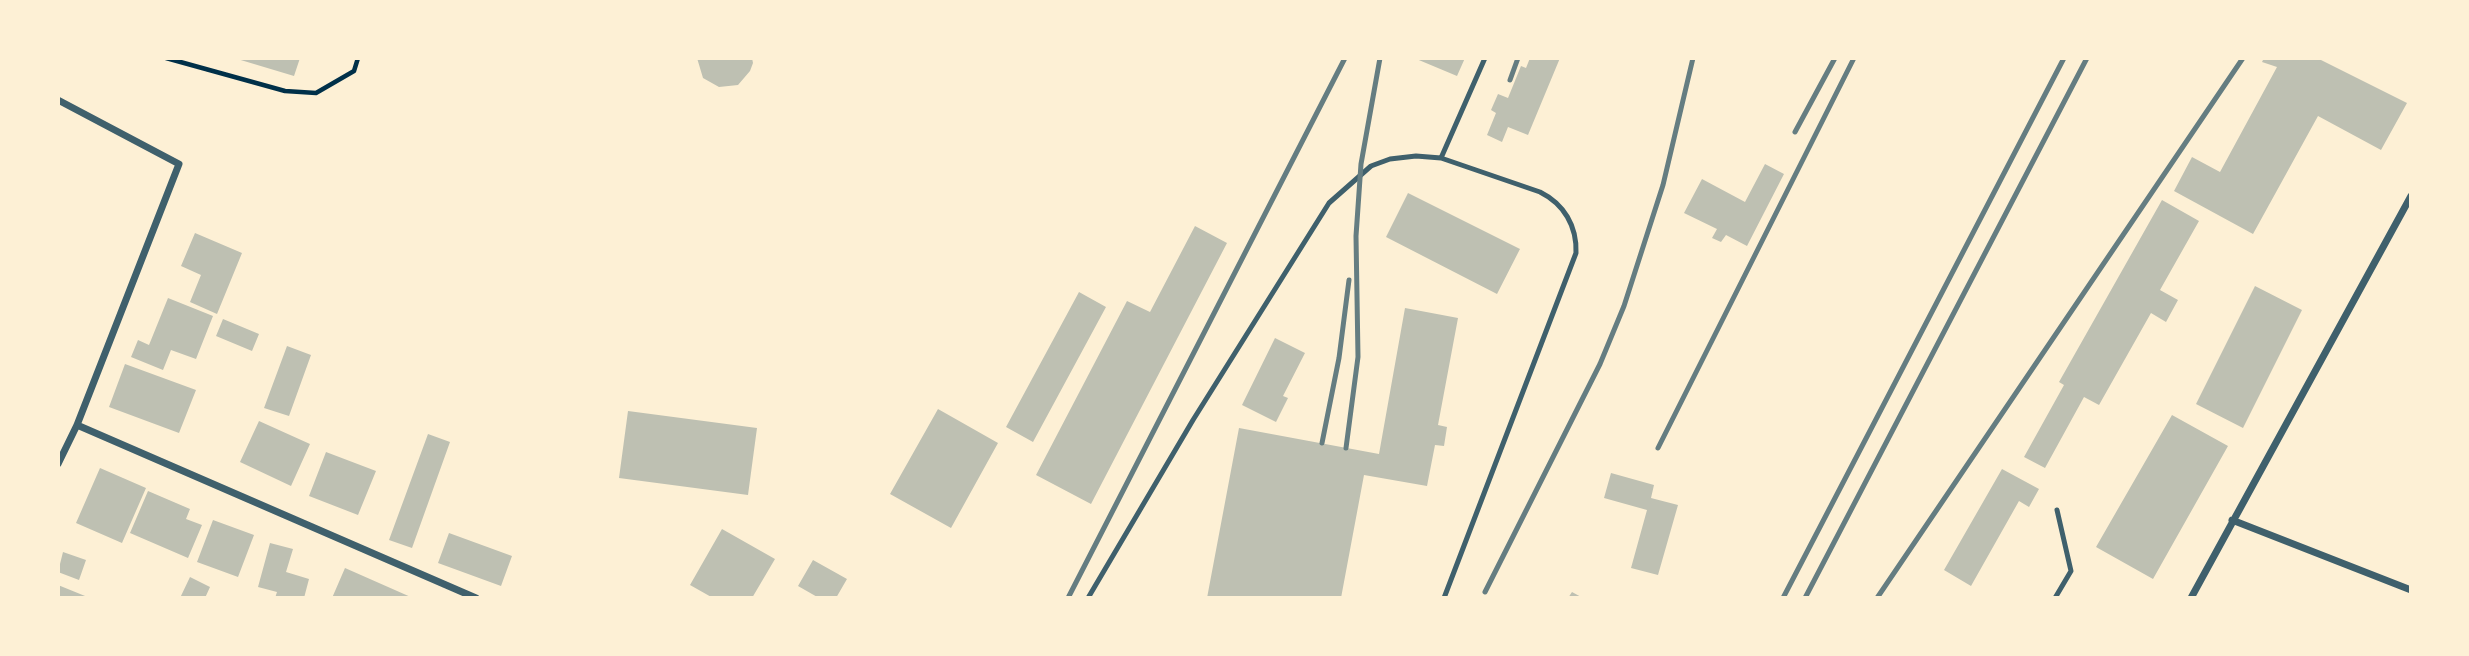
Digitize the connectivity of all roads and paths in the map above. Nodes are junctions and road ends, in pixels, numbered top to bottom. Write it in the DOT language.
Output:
graph roads {
  1 [pos="166,58"];
  2 [pos="358,58"];
  3 [pos="1485,58"];
  4 [pos="58,100"];
  5 [pos="1441,158"];
  6 [pos="2411,196"];
  7 [pos="78,425"];
  8 [pos="58,464"];
  9 [pos="2057,510"];
  10 [pos="2232,520"];
  11 [pos="2411,590"];
  12 [pos="476,598"];
  13 [pos="1088,598"];
  14 [pos="1444,598"];
  15 [pos="2055,598"];
  16 [pos="2191,598"];
  1 -- 2 [label="path"];
  3 -- 5 [label="lane"];
  4 -- 7 [label="street"];
  5 -- 13 [label="lane"];
  5 -- 14 [label="lane"];
  6 -- 10 [label="street"];
  7 -- 8 [label="street"];
  7 -- 12 [label="street"];
  9 -- 15 [label="lane"];
  10 -- 11 [label="street"];
  10 -- 16 [label="street"];
}
